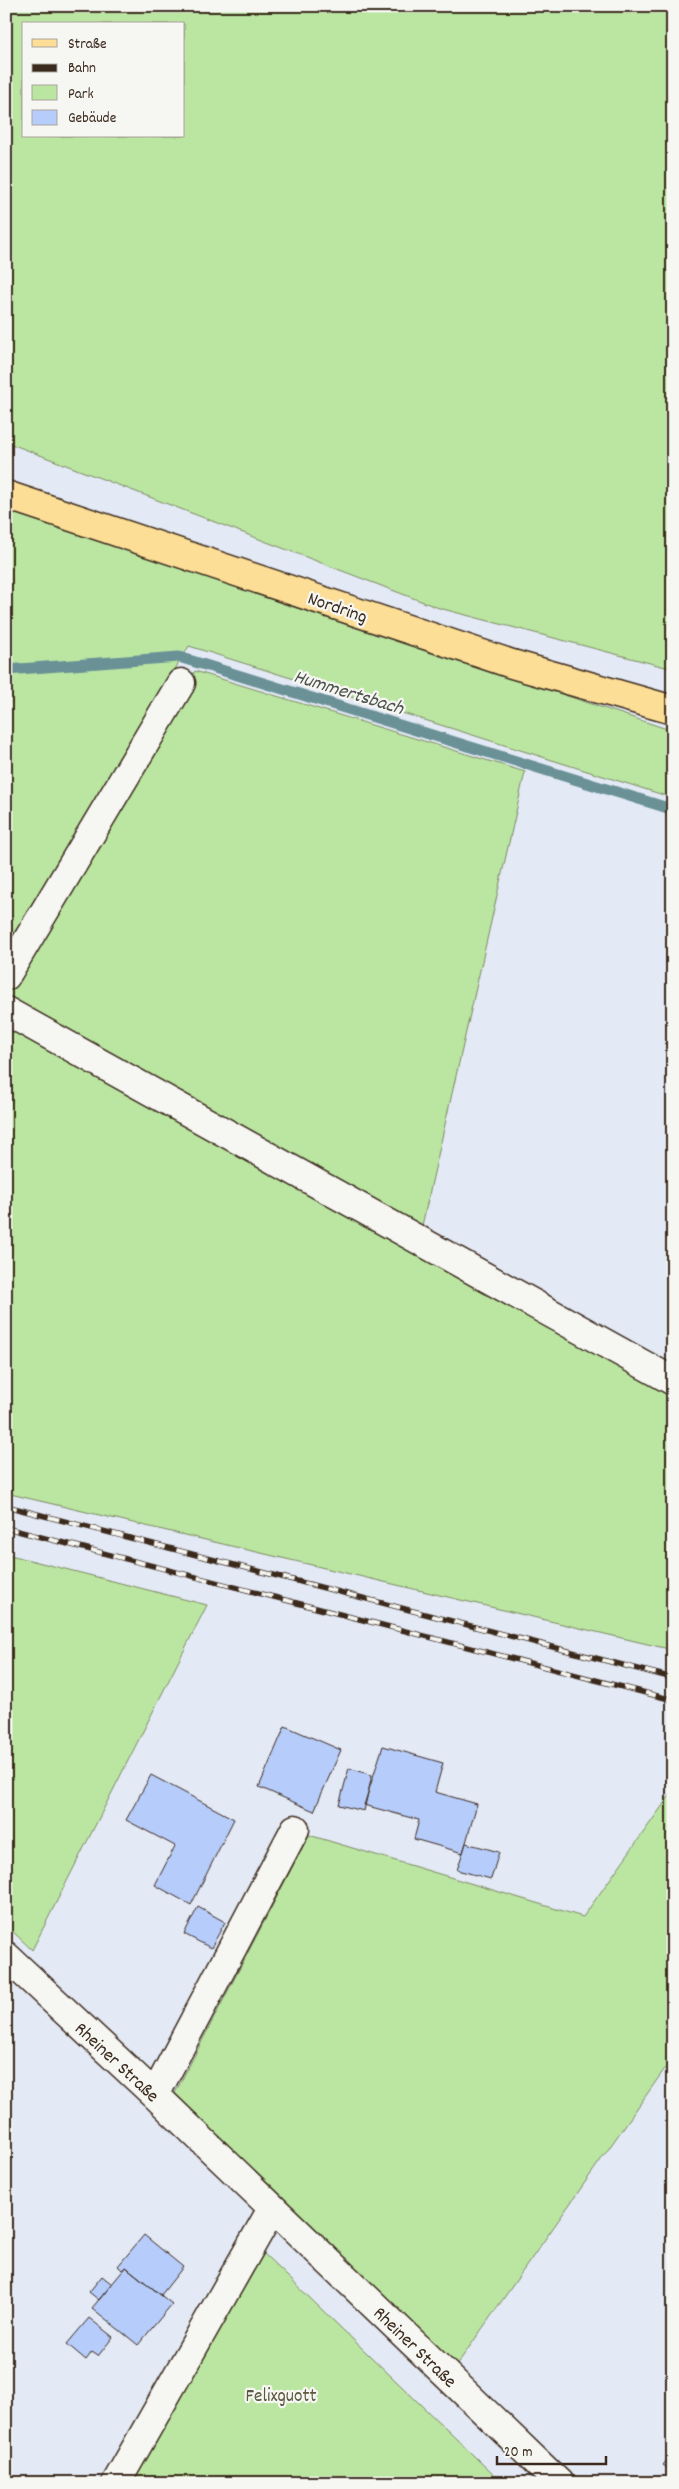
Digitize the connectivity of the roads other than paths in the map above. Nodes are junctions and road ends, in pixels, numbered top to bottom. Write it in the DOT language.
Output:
graph roads {
  1 [pos="6,494"];
  2 [pos="181,683"];
  3 [pos="673,710"];
  4 [pos="6,976"];
  5 [pos="6,1011"];
  6 [pos="673,1382"];
  7 [pos="295,1829"];
  8 [pos="6,1956"];
  9 [pos="156,2095"];
  10 [pos="272,2209"];
  11 [pos="116,2483"];
  12 [pos="559,2483"];
  1 -- 3 [label="main road, Nordring"];
  2 -- 4 [label="street"];
  5 -- 6 [label="street"];
  7 -- 9 [label="street"];
  8 -- 9 [label="street, Rheiner Straße"];
  9 -- 10 [label="street, Rheiner Straße"];
  10 -- 11 [label="street"];
  10 -- 12 [label="street, Rheiner Straße"];
}
